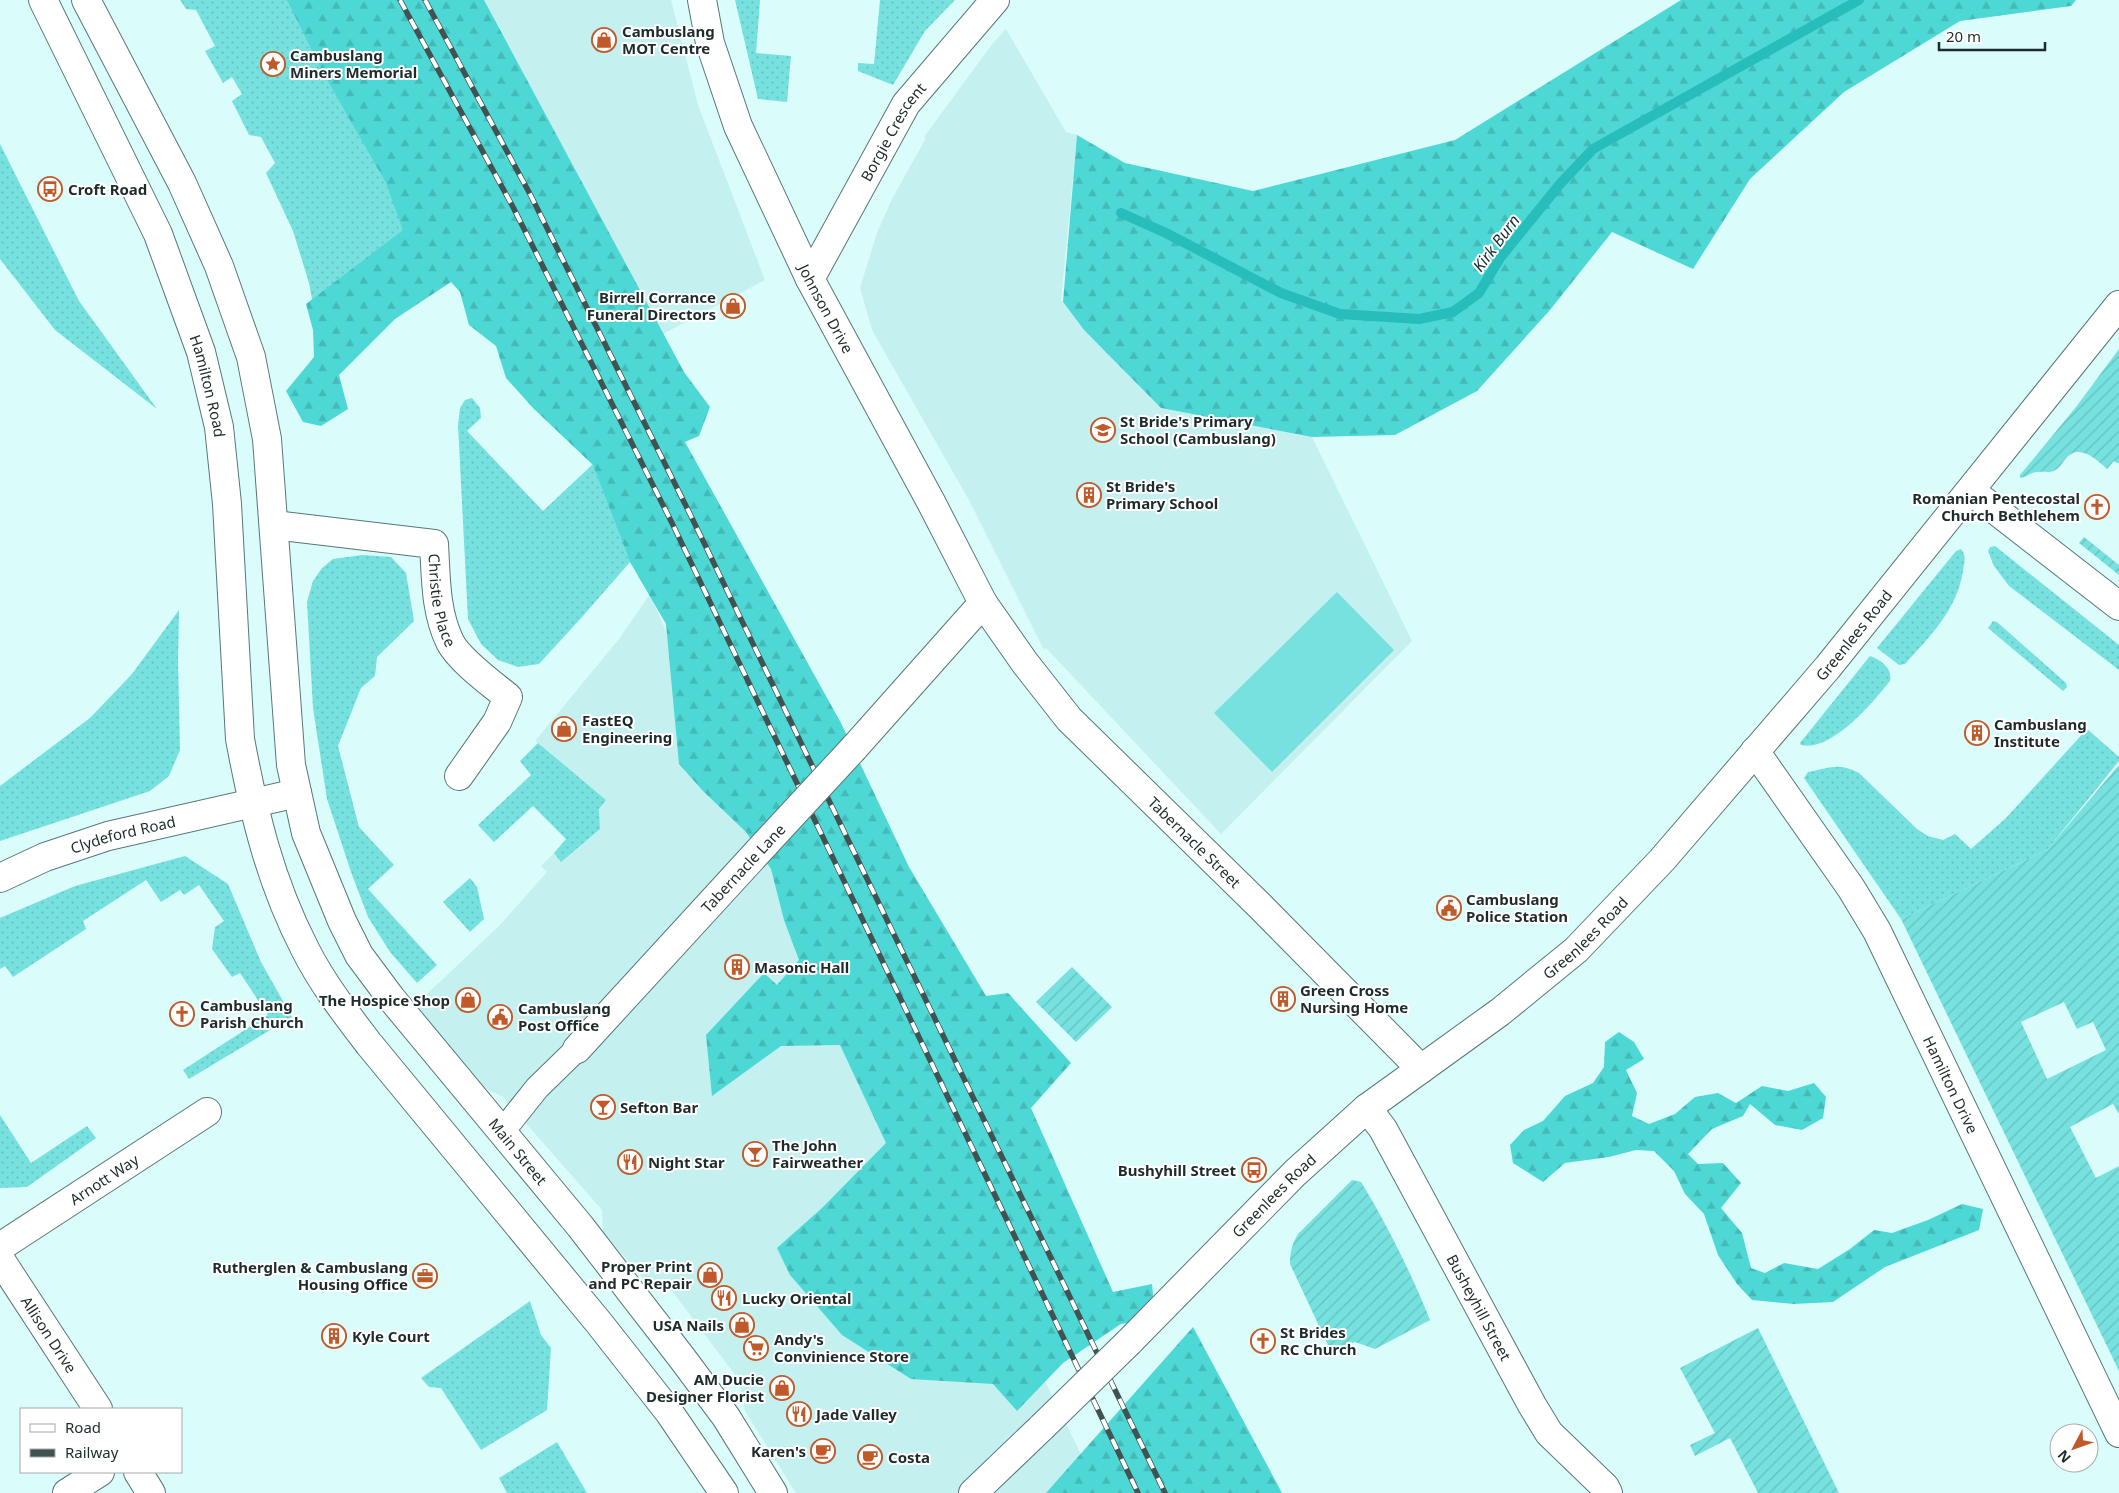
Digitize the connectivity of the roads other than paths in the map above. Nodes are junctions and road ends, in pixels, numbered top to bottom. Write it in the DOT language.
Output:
graph roads {
  1 [pos="43,0"];
  2 [pos="86,0"];
  3 [pos="702,0"];
  4 [pos="995,0"];
  5 [pos="810,279"];
  6 [pos="2119,305"];
  7 [pos="1971,491"];
  8 [pos="274,525"];
  9 [pos="983,603"];
  10 [pos="2119,606"];
  11 [pos="1755,751"];
  12 [pos="459,776"];
  13 [pos="297,793"];
  14 [pos="252,804"];
  15 [pos="0,878"];
  16 [pos="577,1049"];
  17 [pos="1421,1069"];
  18 [pos="1367,1108"];
  19 [pos="207,1112"];
  20 [pos="502,1132"];
  21 [pos="0,1247"];
  22 [pos="0,1259"];
  23 [pos="97,1408"];
  24 [pos="2119,1433"];
  25 [pos="98,1473"];
  26 [pos="139,1473"];
  27 [pos="67,1493"];
  28 [pos="151,1493"];
  29 [pos="724,1493"];
  30 [pos="773,1493"];
  31 [pos="973,1493"];
  32 [pos="1608,1493"];
  1 -- 14 [label="main road, Hamilton Road"];
  2 -- 8 [label="main road"];
  3 -- 5 [label="main road, Johnson Drive"];
  4 -- 5 [label="main road, Borgie Crescent"];
  5 -- 9 [label="main road, Johnson Drive"];
  6 -- 7 [label="main road, Greenlees Road"];
  7 -- 10 [label="main road"];
  7 -- 11 [label="main road, Greenlees Road"];
  8 -- 12 [label="main road, Christie Place"];
  8 -- 13 [label="main road"];
  9 -- 16 [label="main road, Tabernacle Lane, bridge"];
  9 -- 17 [label="main road, Tabernacle Street"];
  11 -- 17 [label="main road, Greenlees Road"];
  11 -- 24 [label="main road, Hamilton Drive"];
  13 -- 14 [label="main road, Clydeford Road"];
  13 -- 20 [label="main road, Main Street"];
  14 -- 15 [label="main road, Clydeford Road"];
  14 -- 29 [label="main road"];
  16 -- 20 [label="street, Tabernacle Lane"];
  17 -- 18 [label="main road, Greenlees Road"];
  18 -- 31 [label="main road, Greenlees Road, bridge"];
  18 -- 32 [label="main road, Busheyhill Street"];
  19 -- 21 [label="main road, Arnott Way"];
  20 -- 30 [label="main road, Main Street"];
  22 -- 23 [label="main road, Allison Drive"];
  25 -- 27 [label="main road"];
  26 -- 28 [label="main road"];
}
